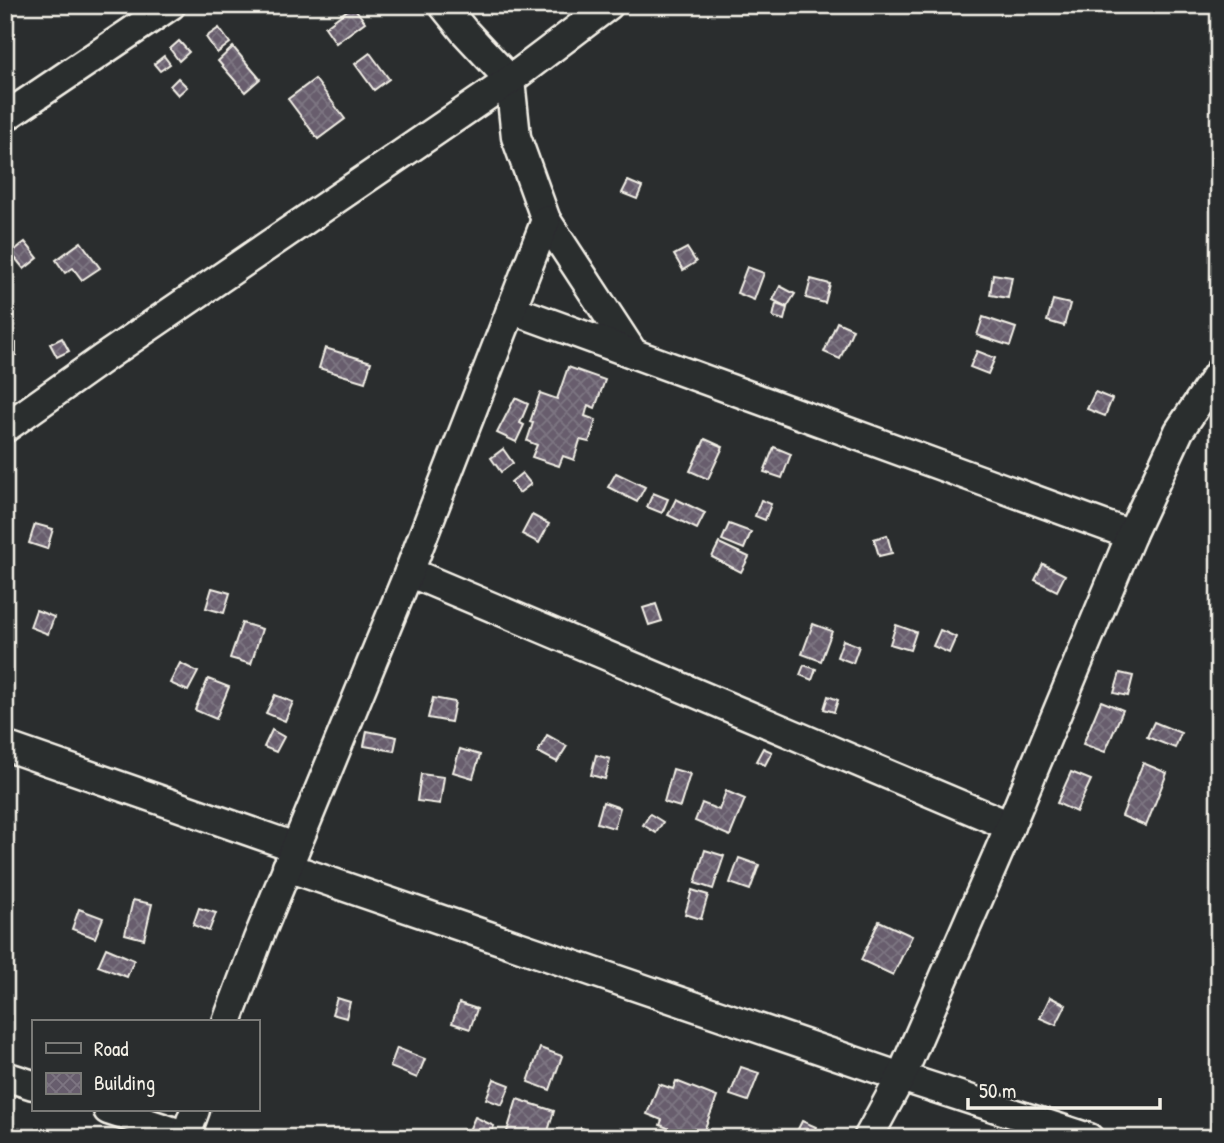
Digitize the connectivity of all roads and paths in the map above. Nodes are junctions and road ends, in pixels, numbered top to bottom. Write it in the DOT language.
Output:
graph roads {
  1 [pos="171,5"];
  2 [pos="443,5"];
  3 [pos="608,5"];
  4 [pos="510,80"];
  5 [pos="5,117"];
  6 [pos="546,220"];
  7 [pos="511,309"];
  8 [pos="633,353"];
  9 [pos="1219,372"];
  10 [pos="5,428"];
  11 [pos="1131,535"];
  12 [pos="409,572"];
  13 [pos="5,746"];
  14 [pos="1010,826"];
  15 [pos="291,857"];
  16 [pos="228,1020"];
  17 [pos="5,1076"];
  18 [pos="901,1077"];
  19 [pos="32,1086"];
  20 [pos="116,1112"];
  21 [pos="190,1130"];
  22 [pos="868,1138"];
  23 [pos="1089,1138"];
  1 -- 5 [label="street"];
  2 -- 4 [label="street"];
  3 -- 4 [label="street"];
  4 -- 6 [label="street"];
  4 -- 10 [label="street"];
  6 -- 7 [label="street"];
  6 -- 8 [label="street"];
  7 -- 8 [label="street"];
  7 -- 12 [label="street"];
  8 -- 11 [label="street"];
  9 -- 11 [label="street"];
  11 -- 14 [label="street"];
  12 -- 14 [label="street"];
  12 -- 15 [label="street"];
  13 -- 15 [label="street"];
  14 -- 18 [label="street"];
  15 -- 16 [label="street"];
  15 -- 18 [label="street"];
  17 -- 19 [label="street"];
  18 -- 22 [label="street"];
  18 -- 23 [label="street"];
  20 -- 21 [label="street"];
}
